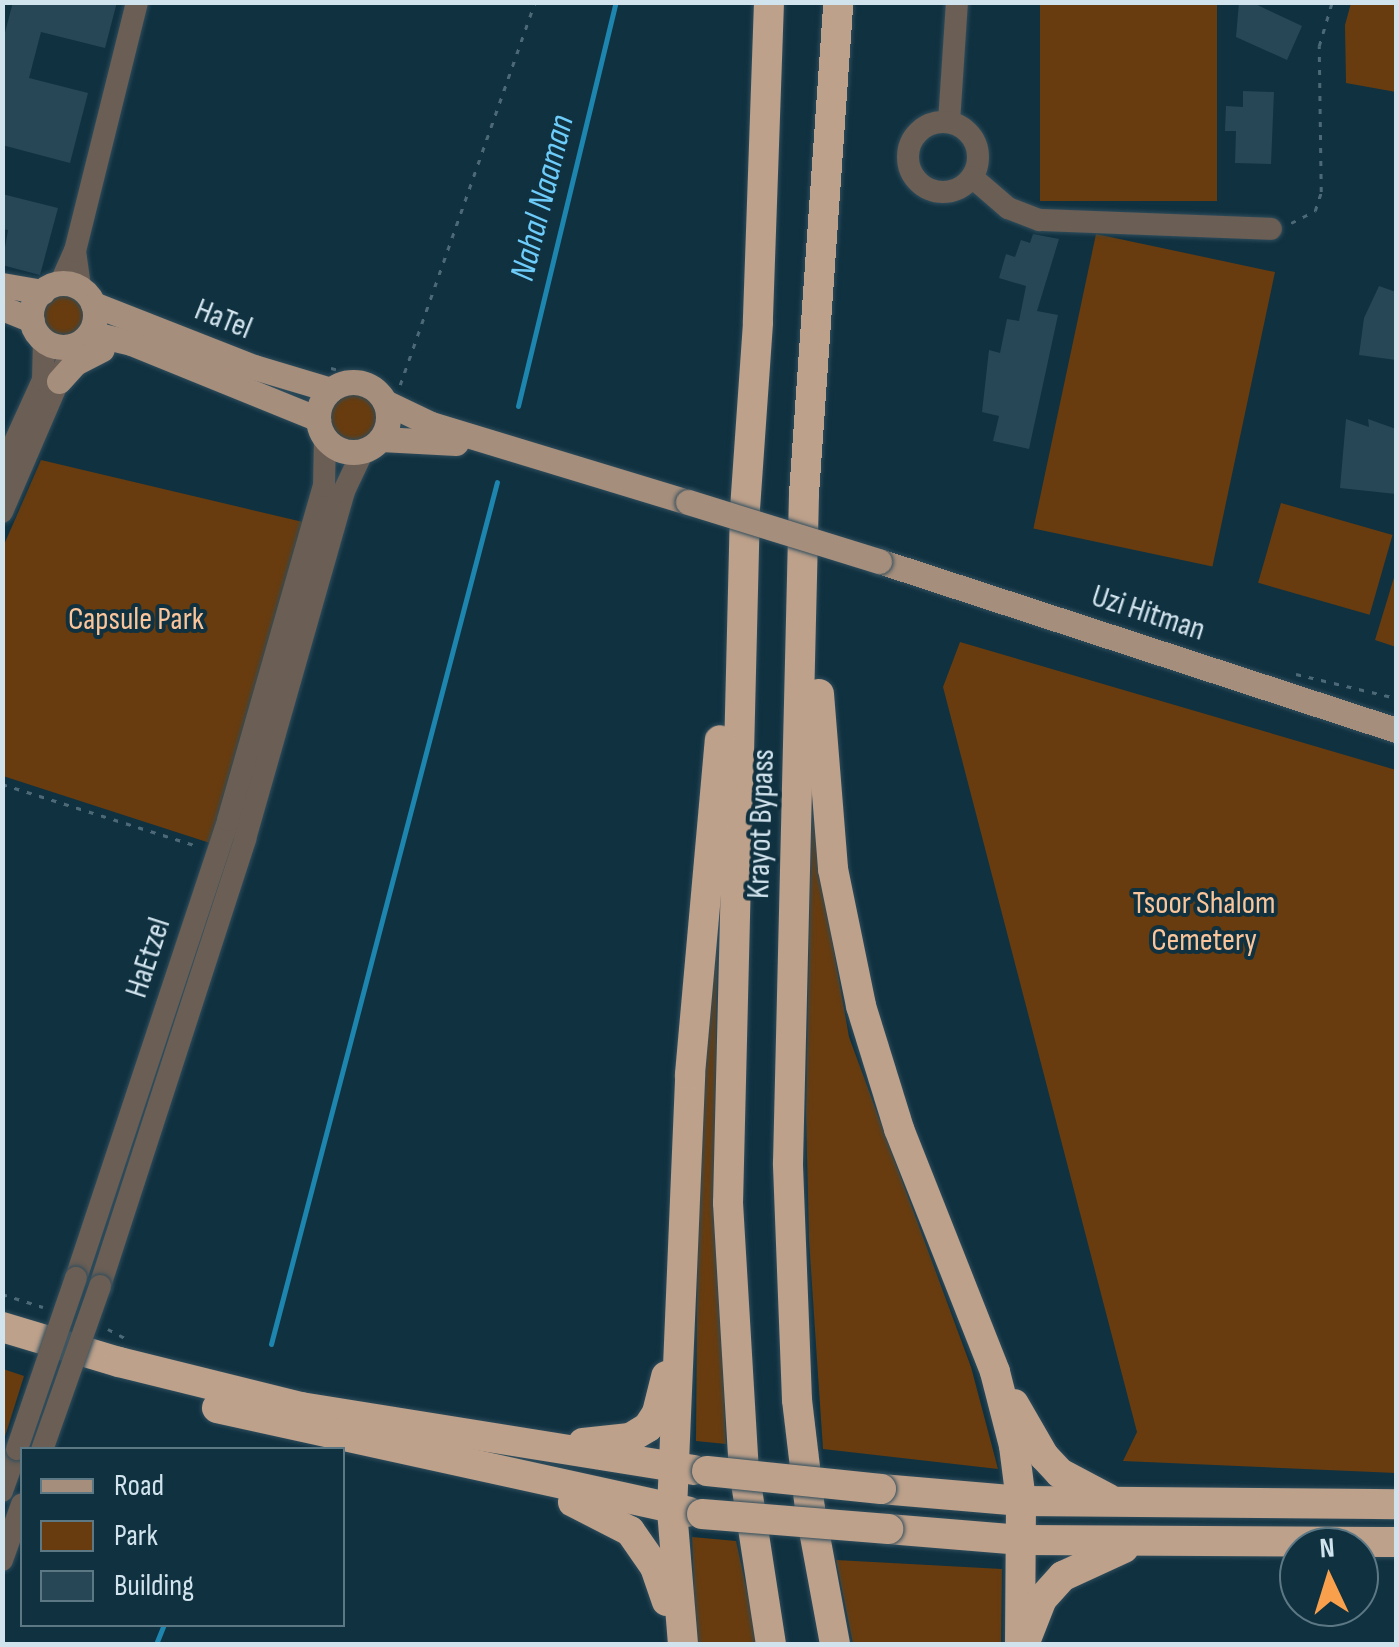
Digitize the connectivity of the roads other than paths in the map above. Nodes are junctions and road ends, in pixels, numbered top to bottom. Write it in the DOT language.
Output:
graph roads {
  1 [pos="137,2"];
  2 [pos="769,2"];
  3 [pos="838,2"];
  4 [pos="957,2"];
  5 [pos="949,122"];
  6 [pos="972,176"];
  7 [pos="1271,229"];
  8 [pos="2,285"];
  9 [pos="69,292"];
  10 [pos="2,308"];
  11 [pos="38,330"];
  12 [pos="82,339"];
  13 [pos="131,343"];
  14 [pos="59,381"];
  15 [pos="331,390"];
  16 [pos="383,399"];
  17 [pos="808,421"];
  18 [pos="322,429"];
  19 [pos="372,445"];
  20 [pos="530,455"];
  21 [pos="2,470"];
  22 [pos="745,508"];
  23 [pos="2,512"];
  24 [pos="1396,730"];
  25 [pos="681,1294"];
  26 [pos="2,1327"];
  27 [pos="2,1347"];
  28 [pos="995,1372"];
  29 [pos="502,1442"];
  30 [pos="43,1447"];
  31 [pos="674,1468"];
  32 [pos="520,1478"];
  33 [pos="2,1491"];
  34 [pos="1020,1501"];
  35 [pos="1131,1504"];
  36 [pos="1396,1504"];
  37 [pos="20,1510"];
  38 [pos="687,1512"];
  39 [pos="1022,1540"];
  40 [pos="1141,1542"];
  41 [pos="1396,1542"];
  42 [pos="2,1560"];
  43 [pos="682,1644"];
  44 [pos="770,1644"];
  45 [pos="835,1644"];
  46 [pos="1022,1644"];
  1 -- 9 [label="street"];
  2 -- 22 [label="highway, Krayot Bypass"];
  3 -- 17 [label="highway, Krayot Bypass"];
  4 -- 5 [label="street"];
  5 -- 6 [label="street"];
  5 -- 6 [label="street"];
  6 -- 7 [label="street"];
  8 -- 9 [label="main road, HaTel"];
  9 -- 11 [label="main road"];
  9 -- 12 [label="main road"];
  9 -- 15 [label="main road, HaTel"];
  10 -- 11 [label="main road"];
  11 -- 12 [label="main road, HaTel"];
  11 -- 21 [label="street"];
  12 -- 13 [label="main road, HaTel"];
  12 -- 14 [label="street"];
  13 -- 14 [label="main road"];
  13 -- 18 [label="main road, HaTel"];
  14 -- 23 [label="street"];
  15 -- 16 [label="main road"];
  15 -- 18 [label="main road"];
  16 -- 19 [label="main road"];
  16 -- 20 [label="main road"];
  17 -- 28 [label="highway"];
  17 -- 45 [label="highway, Krayot Bypass"];
  18 -- 19 [label="main road"];
  18 -- 33 [label="street, HaEtzel, bridge"];
  19 -- 20 [label="main road"];
  19 -- 30 [label="street, HaEtzel, bridge"];
  20 -- 24 [label="main road, Uzi Hitman, bridge"];
  22 -- 25 [label="highway"];
  22 -- 44 [label="highway, Krayot Bypass"];
  25 -- 29 [label="highway"];
  25 -- 31 [label="highway"];
  26 -- 29 [label="highway"];
  27 -- 32 [label="highway"];
  28 -- 34 [label="highway"];
  28 -- 35 [label="highway"];
  29 -- 31 [label="highway"];
  31 -- 34 [label="highway, bridge"];
  31 -- 38 [label="highway"];
  32 -- 38 [label="highway"];
  32 -- 43 [label="highway"];
  34 -- 35 [label="highway"];
  34 -- 39 [label="highway"];
  35 -- 36 [label="highway"];
  37 -- 42 [label="street"];
  38 -- 39 [label="highway, bridge"];
  38 -- 43 [label="highway"];
  39 -- 40 [label="highway"];
  39 -- 46 [label="highway"];
  40 -- 41 [label="highway"];
  40 -- 46 [label="highway"];
}
